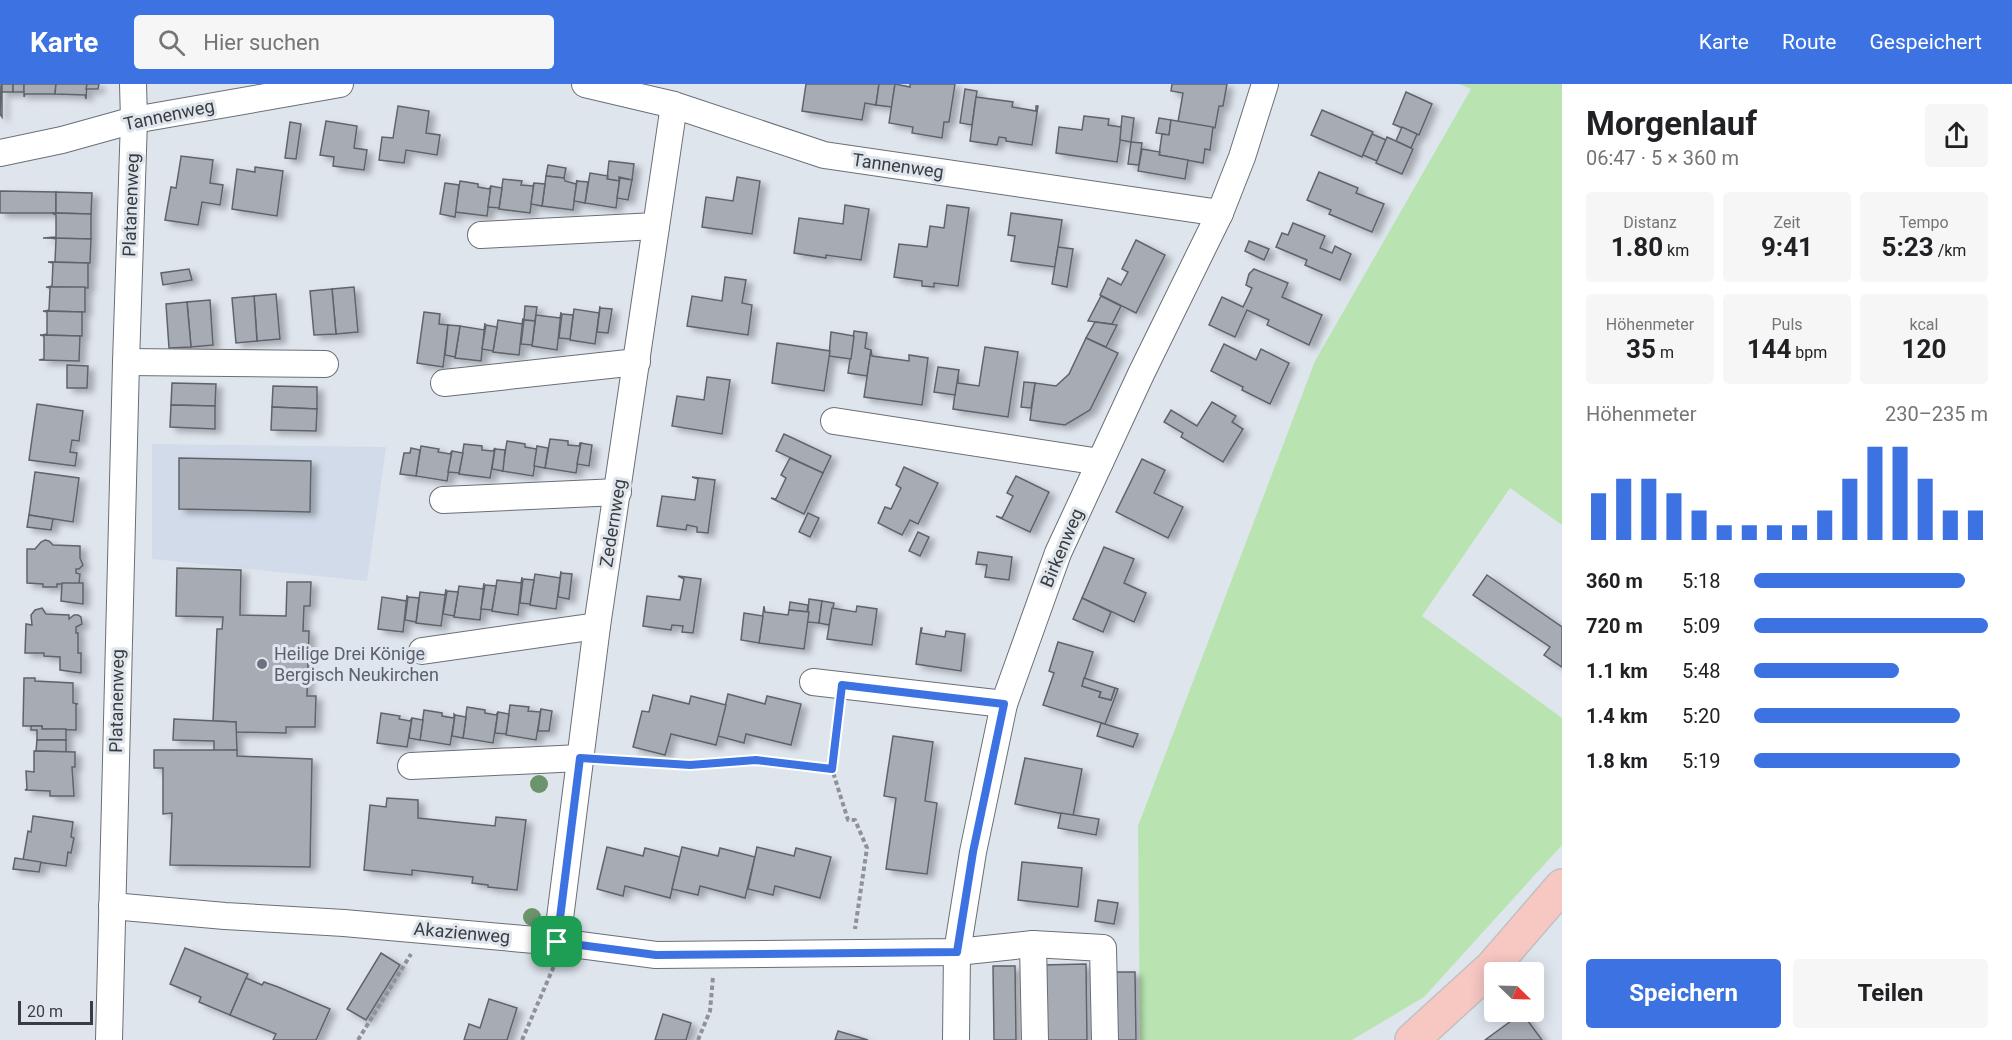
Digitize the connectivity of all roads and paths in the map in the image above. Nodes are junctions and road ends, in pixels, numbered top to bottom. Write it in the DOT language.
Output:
graph roads {
  1 [pos="133,84"];
  2 [pos="340,84"];
  3 [pos="585,84"];
  4 [pos="1265,84"];
  5 [pos="674,105"];
  6 [pos="134,120"];
  7 [pos="0,153"];
  8 [pos="1220,213"];
  9 [pos="656,226"];
  10 [pos="481,235"];
  11 [pos="126,362"];
  12 [pos="637,362"];
  13 [pos="325,364"];
  14 [pos="444,383"];
  15 [pos="834,421"];
  16 [pos="1100,462"];
  17 [pos="618,492"];
  18 [pos="443,500"];
  19 [pos="597,626"];
  20 [pos="422,651"];
  21 [pos="813,682"];
  22 [pos="842,685"];
  23 [pos="1004,704"];
  24 [pos="580,758"];
  25 [pos="411,766"];
  26 [pos="832,769"];
  27 [pos="1562,885"];
  28 [pos="112,906"];
  29 [pos="426,930"];
  30 [pos="557,942"];
  31 [pos="1033,944"];
  32 [pos="957,952"];
  33 [pos="852,954"];
  34 [pos="715,955"];
  35 [pos="109,1040"];
  36 [pos="358,1040"];
  37 [pos="522,1040"];
  38 [pos="698,1040"];
  39 [pos="956,1040"];
  40 [pos="1035,1040"];
  41 [pos="1106,1040"];
  42 [pos="1412,1040"];
  1 -- 6 [label="street, Platanenweg"];
  2 -- 6 [label="street, Tannenweg"];
  3 -- 5 [label="street, Tannenweg"];
  4 -- 8 [label="street, Birkenweg"];
  5 -- 8 [label="street, Tannenweg"];
  5 -- 9 [label="street, Zedernweg"];
  6 -- 7 [label="street, Tannenweg"];
  6 -- 11 [label="street, Platanenweg"];
  8 -- 16 [label="street, Birkenweg"];
  9 -- 10 [label="street"];
  9 -- 12 [label="street, Zedernweg"];
  11 -- 13 [label="street"];
  11 -- 28 [label="street, Platanenweg"];
  12 -- 14 [label="street"];
  12 -- 17 [label="street, Zedernweg"];
  15 -- 16 [label="street"];
  16 -- 23 [label="street, Birkenweg"];
  17 -- 18 [label="street"];
  17 -- 19 [label="street, Zedernweg"];
  19 -- 20 [label="street"];
  19 -- 24 [label="street, Zedernweg"];
  21 -- 22 [label="street"];
  22 -- 23 [label="street"];
  22 -- 26 [label="path"];
  23 -- 32 [label="street, Birkenweg"];
  24 -- 25 [label="street"];
  24 -- 26 [label="path"];
  24 -- 30 [label="street, Zedernweg"];
  26 -- 33 [label="path"];
  27 -- 42 [label="main road"];
  28 -- 29 [label="street, Akazienweg"];
  28 -- 35 [label="street, Platanenweg"];
  29 -- 30 [label="street, Akazienweg"];
  29 -- 36 [label="path"];
  30 -- 34 [label="street, Akazienweg"];
  30 -- 37 [label="path"];
  31 -- 32 [label="street, Akazienweg"];
  31 -- 40 [label="street"];
  31 -- 41 [label="street, Akazienweg"];
  32 -- 33 [label="street, Akazienweg"];
  32 -- 39 [label="street, Birkenweg"];
  33 -- 34 [label="street, Akazienweg"];
  34 -- 38 [label="path"];
}
